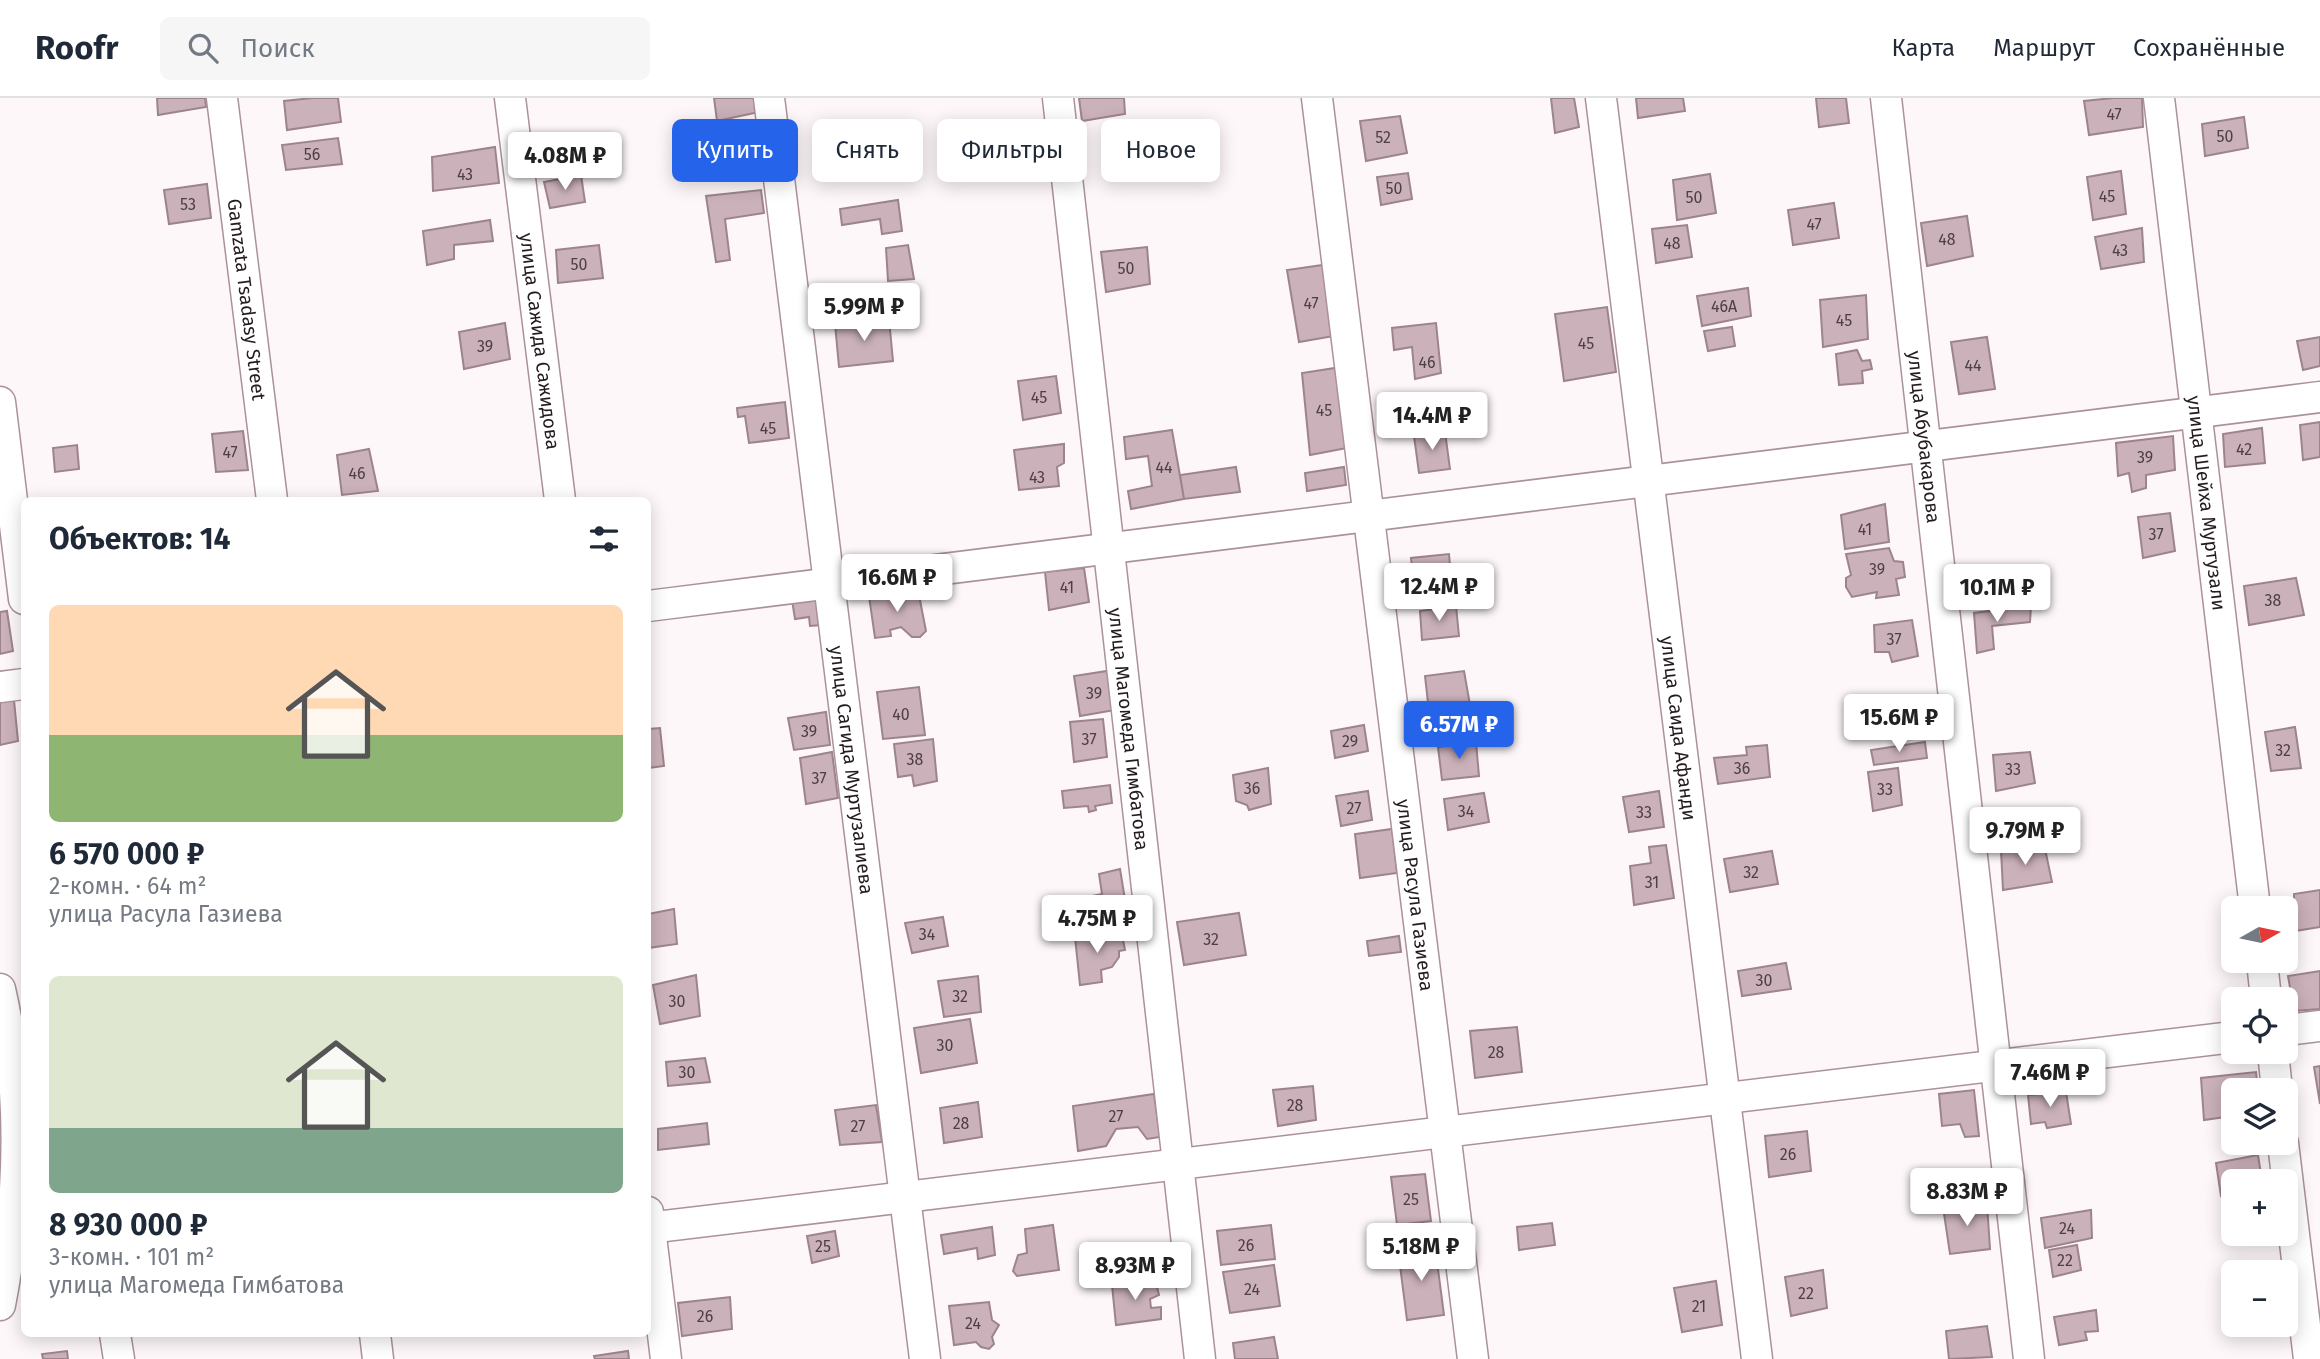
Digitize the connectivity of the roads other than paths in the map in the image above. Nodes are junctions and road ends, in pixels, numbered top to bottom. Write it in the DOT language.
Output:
graph roads {
  1 [pos="222,98"];
  2 [pos="510,98"];
  3 [pos="769,98"];
  4 [pos="1058,98"];
  5 [pos="1317,98"];
  6 [pos="1601,98"];
  7 [pos="1886,98"];
  8 [pos="2159,98"];
  9 [pos="2320,397"];
  10 [pos="0,402"];
  11 [pos="2196,413"];
  12 [pos="1925,447"];
  13 [pos="1649,481"];
  14 [pos="272,497"];
  15 [pos="560,497"];
  16 [pos="1369,516"];
  17 [pos="1109,549"];
  18 [pos="21,574"];
  19 [pos="829,584"];
  20 [pos="651,606"];
  21 [pos="21,684"];
  22 [pos="0,687"];
  23 [pos="2254,896"];
  24 [pos="0,989"];
  25 [pos="2320,1026"];
  26 [pos="2298,1029"];
  27 [pos="2221,1038"];
  28 [pos="1996,1065"];
  29 [pos="1725,1098"];
  30 [pos="1445,1132"];
  31 [pos="2284,1155"];
  32 [pos="1178,1164"];
  33 [pos="905,1197"];
  34 [pos="651,1223"];
  35 [pos="651,1246"];
  36 [pos="21,1302"];
  37 [pos="0,1305"];
  38 [pos="116,1337"];
  39 [pos="375,1337"];
  40 [pos="119,1359"];
  41 [pos="378,1359"];
  42 [pos="666,1359"];
  43 [pos="925,1359"];
  44 [pos="1200,1359"];
  45 [pos="1473,1359"];
  46 [pos="1757,1359"];
  47 [pos="2029,1359"];
  48 [pos="2309,1359"];
  1 -- 14 [label="street, Gamzata Tsadasy Street"];
  2 -- 15 [label="street, улица Сажида Сажидова"];
  3 -- 19 [label="street, улица Сагида Муртузалиева"];
  4 -- 17 [label="street, улица Магомеда Гимбатова"];
  5 -- 16 [label="street, улица Расула Газиева"];
  6 -- 13 [label="street, улица Саида Афанди"];
  7 -- 12 [label="street, улица Абубакарова"];
  8 -- 11 [label="street, улица Шейха Муртузали"];
  9 -- 11 [label="street"];
  10 -- 18 [label="street"];
  11 -- 12 [label="street"];
  11 -- 23 [label="street, улица Шейха Муртузали"];
  12 -- 13 [label="street"];
  12 -- 28 [label="street, улица Абубакарова"];
  13 -- 16 [label="street"];
  13 -- 29 [label="street, улица Саида Афанди"];
  16 -- 17 [label="street"];
  16 -- 30 [label="street, улица Расула Газиева"];
  17 -- 19 [label="street"];
  17 -- 32 [label="street, улица Магомеда Гимбатова"];
  19 -- 20 [label="street"];
  19 -- 33 [label="street, улица Сагида Муртузалиева"];
  21 -- 22 [label="street"];
  24 -- 37 [label="street"];
  25 -- 26 [label="street"];
  27 -- 28 [label="street"];
  28 -- 29 [label="street"];
  28 -- 47 [label="street, улица Абубакарова"];
  29 -- 30 [label="street"];
  29 -- 46 [label="street, улица Саида Афанди"];
  30 -- 32 [label="street"];
  30 -- 45 [label="street, улица Расула Газиева"];
  31 -- 48 [label="street"];
  32 -- 33 [label="street"];
  32 -- 44 [label="street, улица Магомеда Гимбатова"];
  33 -- 34 [label="street"];
  33 -- 43 [label="street, улица Сагида Муртузалиева"];
  35 -- 42 [label="street"];
  36 -- 37 [label="street"];
  38 -- 40 [label="street"];
  39 -- 41 [label="street"];
}
